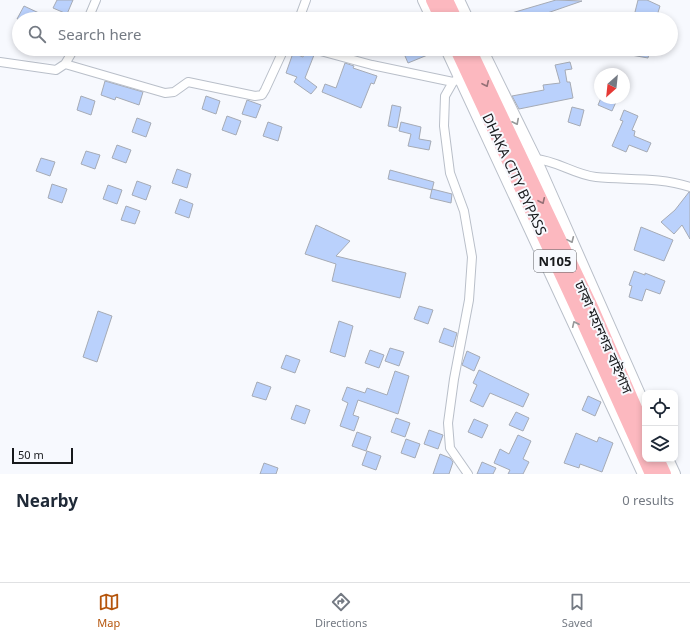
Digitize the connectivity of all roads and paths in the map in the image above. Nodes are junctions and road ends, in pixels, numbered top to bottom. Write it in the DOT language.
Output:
graph roads {
  1 [pos="96,0"];
  2 [pos="306,0"];
  3 [pos="424,0"];
  4 [pos="433,0"];
  5 [pos="446,0"];
  6 [pos="458,0"];
  7 [pos="91,12"];
  8 [pos="302,12"];
  9 [pos="430,12"];
  10 [pos="439,12"];
  11 [pos="452,12"];
  12 [pos="464,12"];
  13 [pos="70,56"];
  14 [pos="280,56"];
  15 [pos="339,56"];
  16 [pos="449,56"];
  17 [pos="460,56"];
  18 [pos="472,56"];
  19 [pos="484,56"];
  20 [pos="0,62"];
  21 [pos="65,64"];
  22 [pos="457,80"];
  23 [pos="535,159"];
  24 [pos="690,187"];
  25 [pos="642,401"];
  26 [pos="643,426"];
  27 [pos="658,462"];
  28 [pos="668,462"];
  29 [pos="468,474"];
  30 [pos="644,474"];
  31 [pos="652,474"];
  32 [pos="664,474"];
  33 [pos="674,474"];
  1 -- 7 [label="street"];
  2 -- 8 [label="street"];
  3 -- 9 [label="main road"];
  4 -- 10 [label="highway"];
  5 -- 11 [label="highway"];
  6 -- 12 [label="main road"];
  13 -- 21 [label="street"];
  14 -- 21 [label="street"];
  15 -- 22 [label="street"];
  16 -- 22 [label="main road"];
  17 -- 31 [label="highway, DHAKA CITY BYPASS / N105"];
  18 -- 26 [label="highway, ঢাকা মহানগর বাইপাস / N105, one-way"];
  19 -- 23 [label="main road, one-way"];
  20 -- 21 [label="street"];
  22 -- 29 [label="street"];
  30 -- 22 [label="main road, one-way"];
  23 -- 24 [label="street"];
  23 -- 25 [label="main road, one-way"];
  27 -- 32 [label="highway"];
  28 -- 33 [label="main road"];
}
